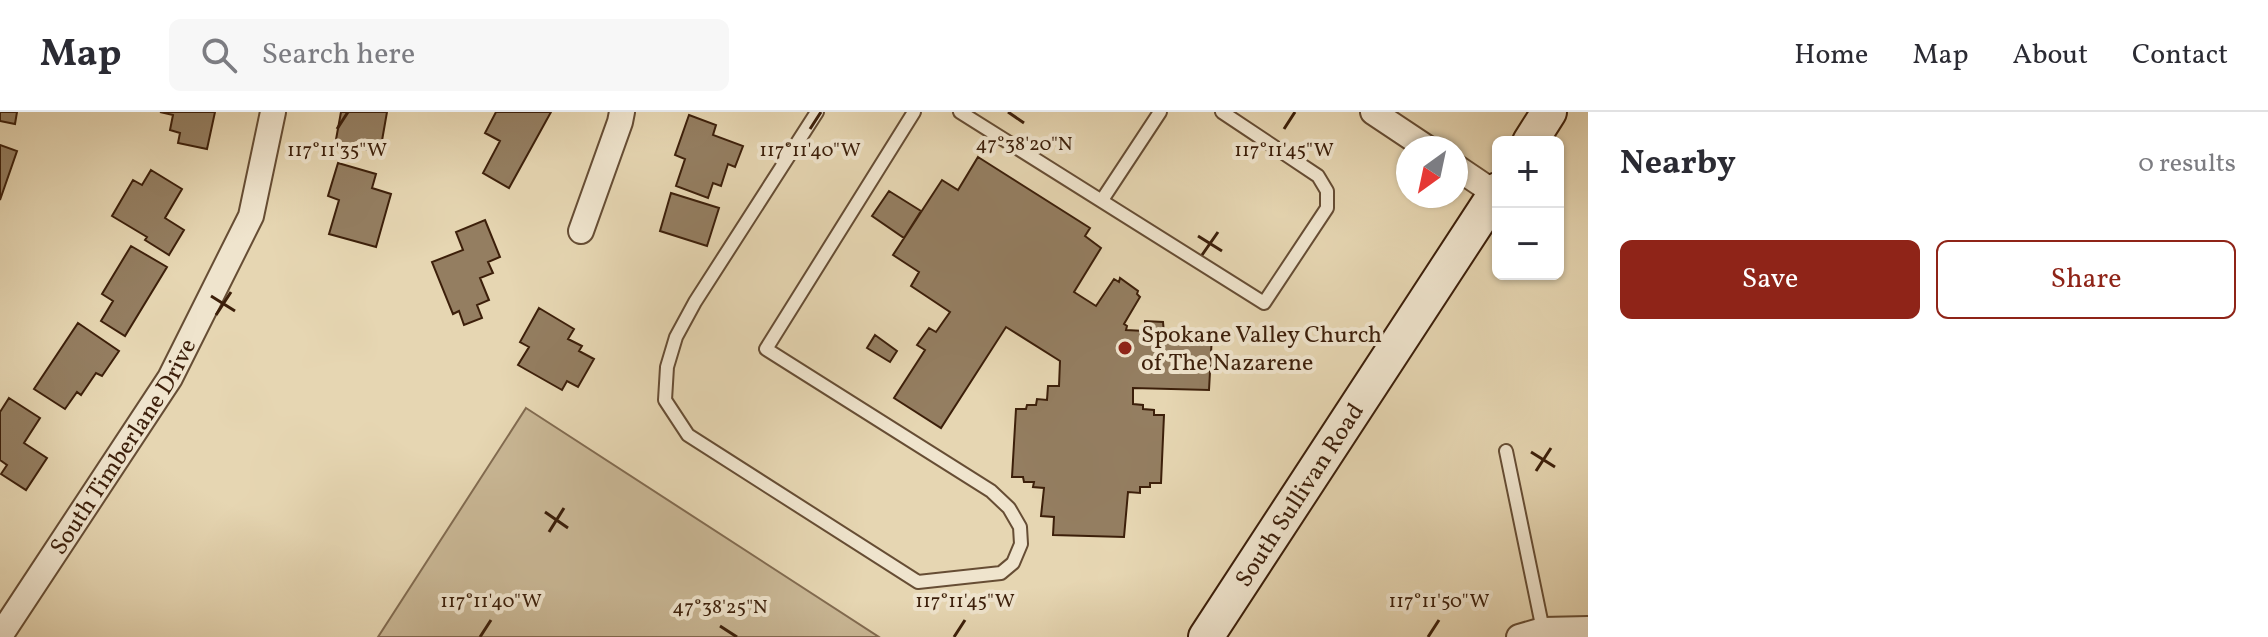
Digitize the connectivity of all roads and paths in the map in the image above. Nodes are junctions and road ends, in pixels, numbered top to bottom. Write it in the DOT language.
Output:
graph roads {
  1 [pos="273,112"];
  2 [pos="622,112"];
  3 [pos="817,112"];
  4 [pos="914,112"];
  5 [pos="960,112"];
  6 [pos="1160,112"];
  7 [pos="1222,112"];
  8 [pos="1373,112"];
  9 [pos="1549,112"];
  10 [pos="1409,136"];
  11 [pos="1534,136"];
  12 [pos="1468,174"];
  13 [pos="1492,189"];
  14 [pos="1102,200"];
  15 [pos="1492,200"];
  16 [pos="581,231"];
  17 [pos="1506,451"];
  18 [pos="1588,629"];
  19 [pos="1543,630"];
  20 [pos="0,636"];
  21 [pos="1206,637"];
  22 [pos="1519,637"];
  1 -- 20 [label="street, South Timberlane Drive"];
  2 -- 16 [label="street"];
  3 -- 4 [label="lane"];
  5 -- 14 [label="lane"];
  6 -- 14 [label="lane"];
  7 -- 14 [label="lane"];
  8 -- 10 [label="street"];
  9 -- 11 [label="main road"];
  12 -- 13 [label="street"];
  15 -- 21 [label="main road, South Sullivan Road"];
  17 -- 19 [label="lane"];
  18 -- 19 [label="street"];
  19 -- 22 [label="street"];
}
